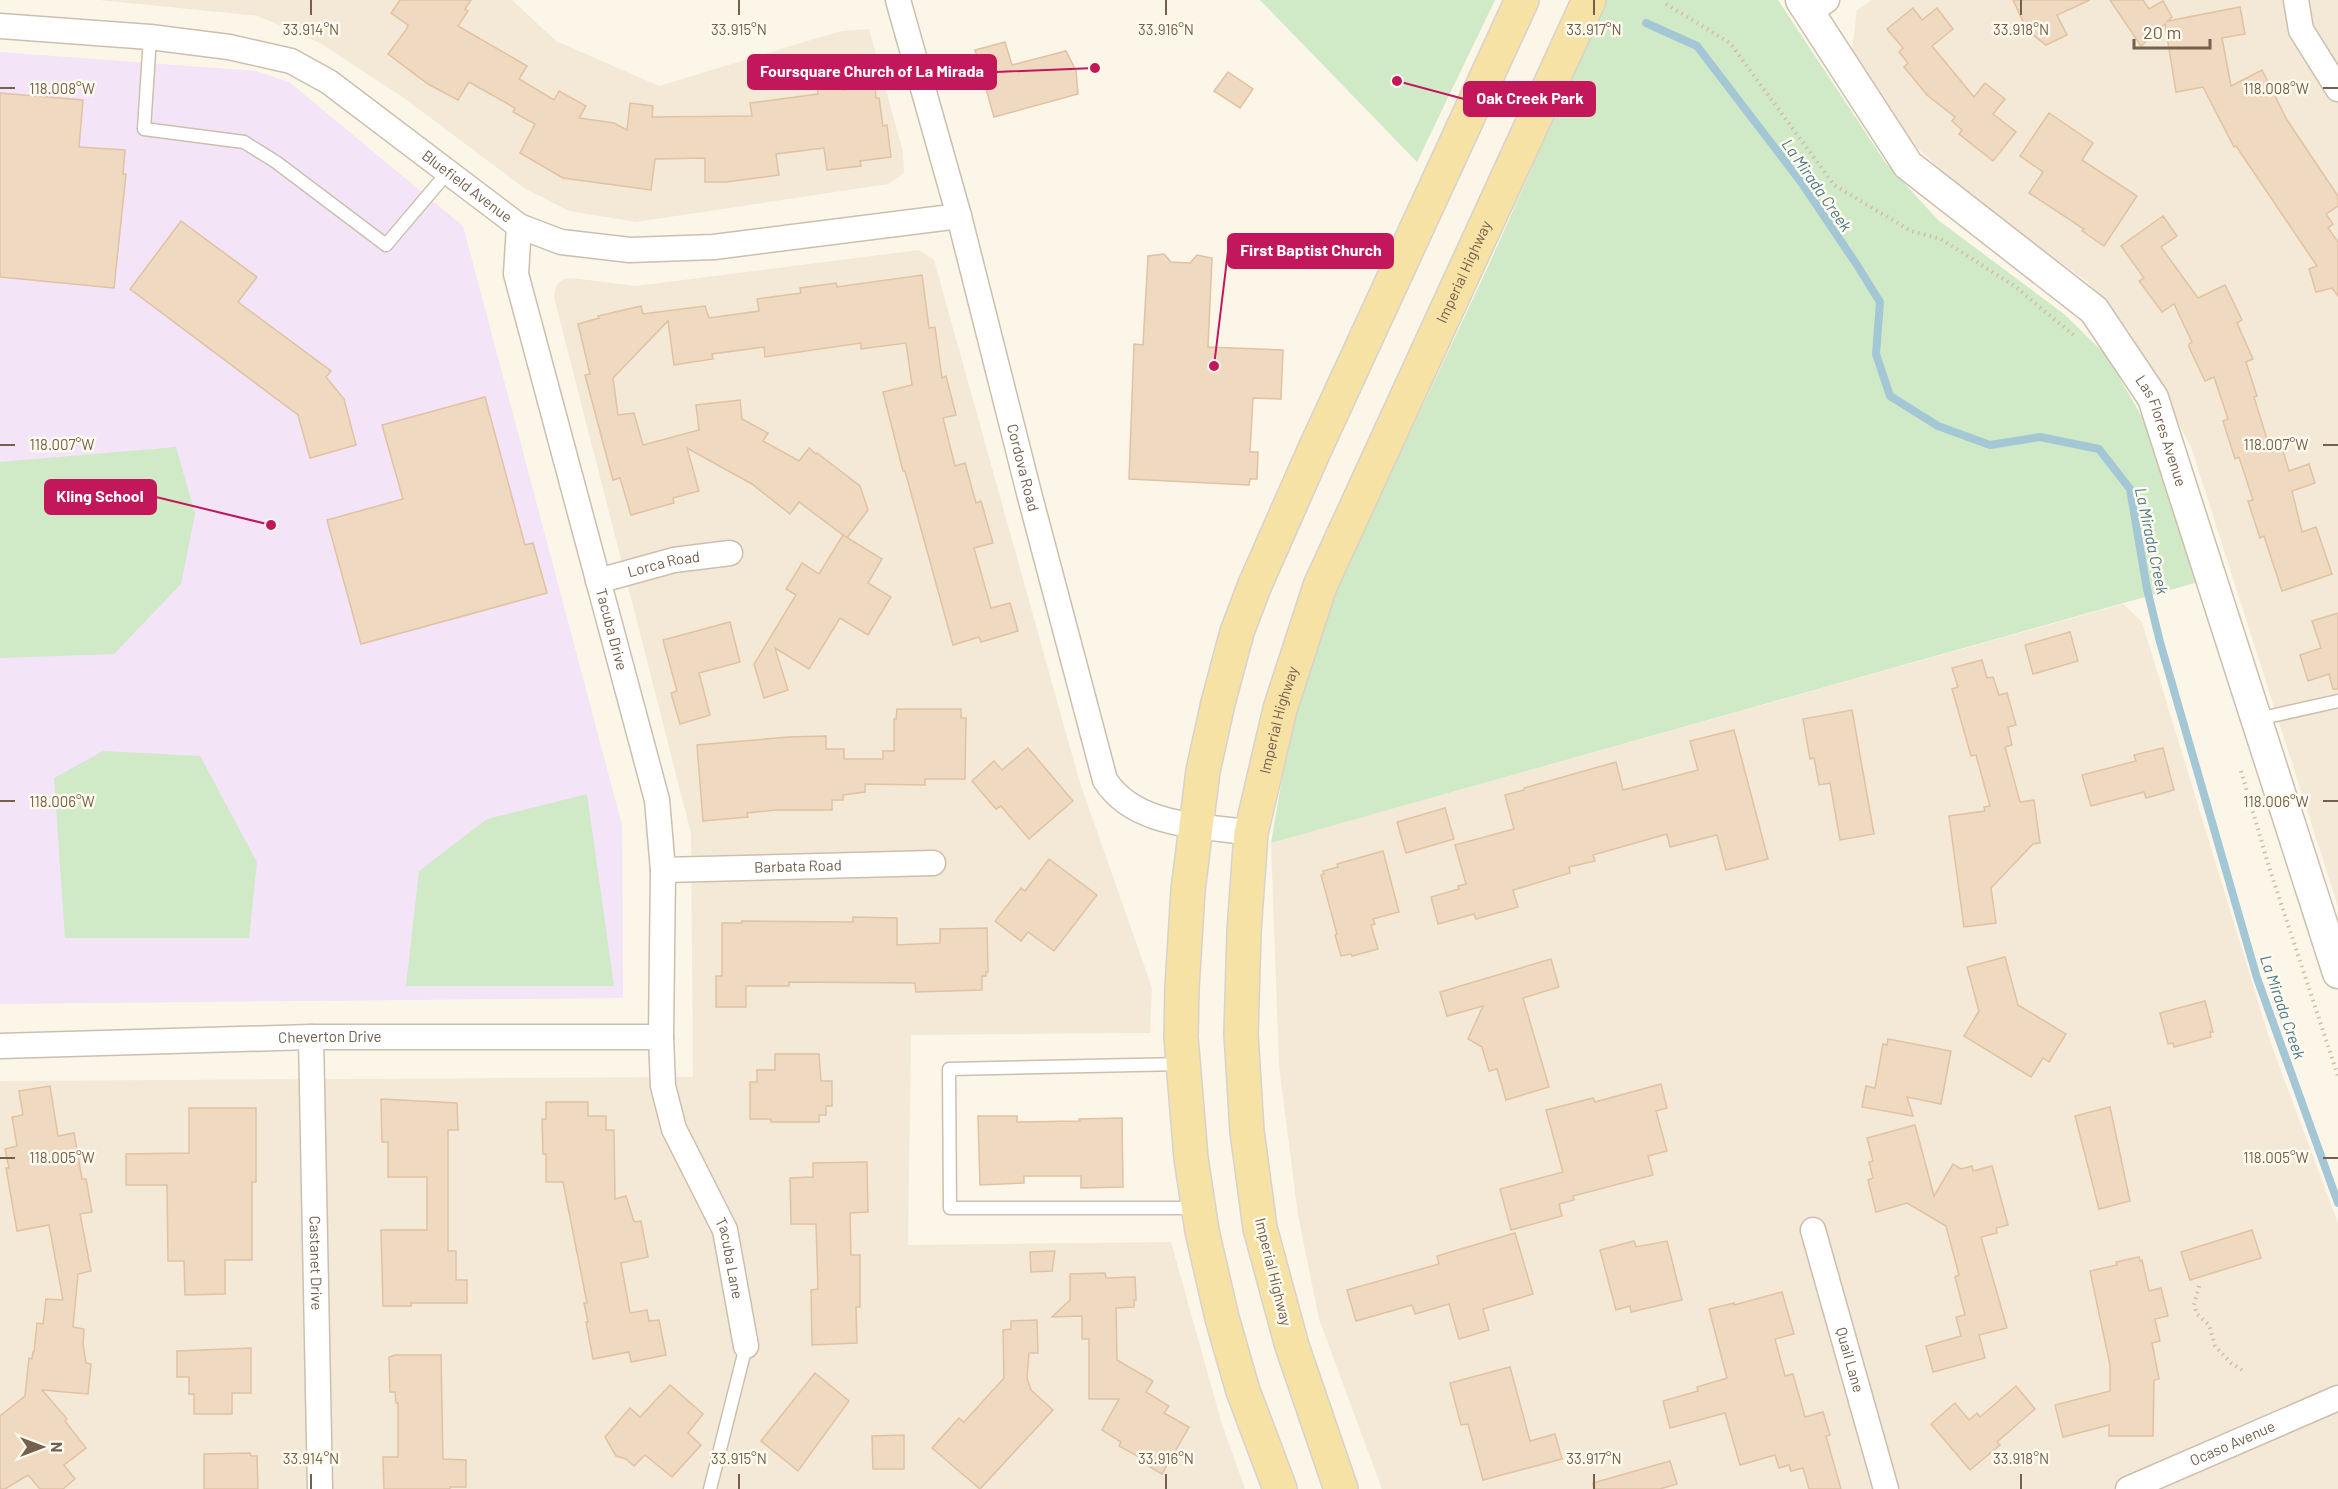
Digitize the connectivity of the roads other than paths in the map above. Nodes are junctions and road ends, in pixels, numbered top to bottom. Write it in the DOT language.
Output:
graph roads {
  1 [pos="898,0"];
  2 [pos="1522,0"];
  3 [pos="1589,0"];
  4 [pos="2296,0"];
  5 [pos="1812,4"];
  6 [pos="0,26"];
  7 [pos="150,37"];
  8 [pos="2338,89"];
  9 [pos="447,172"];
  10 [pos="959,216"];
  11 [pos="519,226"];
  12 [pos="730,553"];
  13 [pos="598,581"];
  14 [pos="2338,701"];
  15 [pos="2256,719"];
  16 [pos="1196,825"];
  17 [pos="1251,833"];
  18 [pos="933,863"];
  19 [pos="663,870"];
  20 [pos="2338,972"];
  21 [pos="311,1037"];
  22 [pos="661,1037"];
  23 [pos="0,1046"];
  24 [pos="1183,1064"];
  25 [pos="1199,1208"];
  26 [pos="1813,1230"];
  27 [pos="746,1346"];
  28 [pos="2338,1398"];
  29 [pos="2137,1487"];
  30 [pos="320,1489"];
  31 [pos="710,1489"];
  32 [pos="1280,1489"];
  33 [pos="1341,1489"];
  34 [pos="1886,1489"];
  1 -- 10 [label="street, Cordova Road"];
  2 -- 16 [label="main road"];
  3 -- 17 [label="main road, Imperial Highway"];
  4 -- 8 [label="street"];
  5 -- 15 [label="street, Las Flores Avenue"];
  6 -- 7 [label="street, Bluefield Avenue"];
  7 -- 9 [label="street, Bluefield Avenue"];
  7 -- 9 [label="lane"];
  9 -- 11 [label="street, Bluefield Avenue"];
  10 -- 11 [label="street, Bluefield Avenue"];
  10 -- 16 [label="street, Cordova Road"];
  11 -- 13 [label="street, Tacuba Drive"];
  12 -- 13 [label="street, Lorca Road"];
  13 -- 19 [label="street, Tacuba Drive"];
  14 -- 15 [label="lane"];
  15 -- 20 [label="street, Las Flores Avenue"];
  16 -- 17 [label="street, Cordova Road"];
  16 -- 24 [label="main road"];
  17 -- 33 [label="main road, Imperial Highway"];
  18 -- 19 [label="street, Barbata Road"];
  19 -- 22 [label="street, Tacuba Drive"];
  21 -- 22 [label="street, Cheverton Drive"];
  21 -- 23 [label="street, Cheverton Drive"];
  21 -- 30 [label="street, Castanet Drive"];
  22 -- 27 [label="street, Tacuba Lane"];
  24 -- 25 [label="main road"];
  24 -- 25 [label="lane"];
  25 -- 32 [label="main road"];
  26 -- 34 [label="street, Quail Lane"];
  27 -- 31 [label="lane, Tacuba Lane"];
  28 -- 29 [label="street, Ocaso Avenue"];
}
